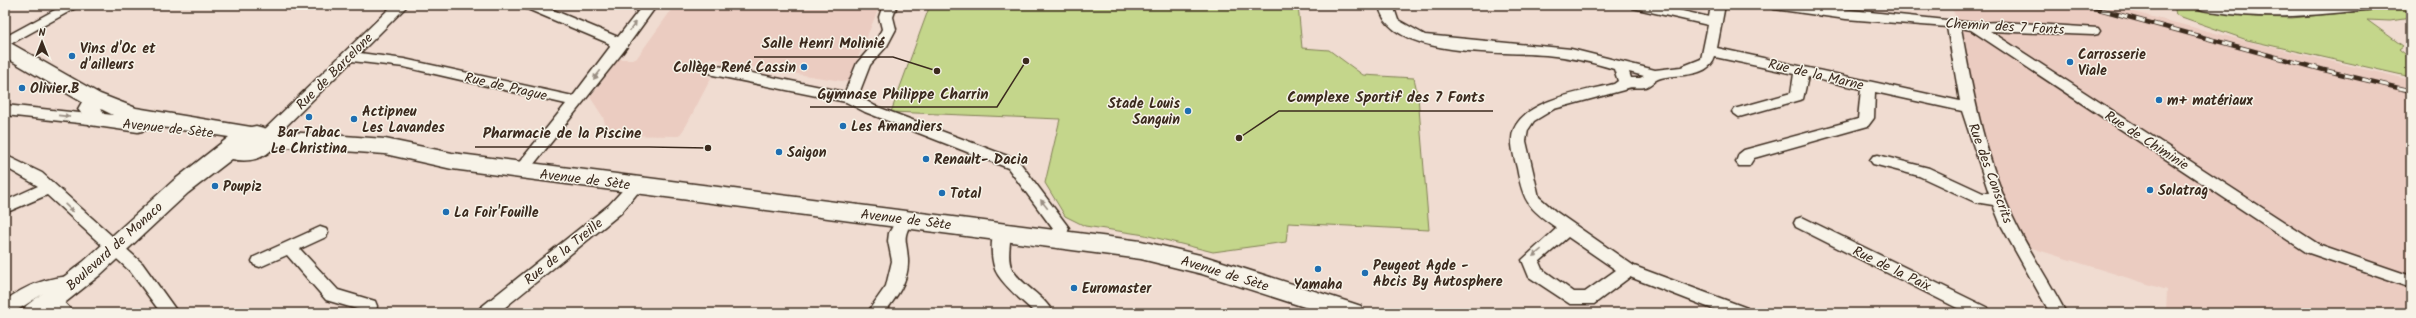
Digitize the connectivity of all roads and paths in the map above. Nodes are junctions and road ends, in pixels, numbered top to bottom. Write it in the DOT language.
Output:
graph roads {
  1 [pos="401,5"];
  2 [pos="530,5"];
  3 [pos="650,5"];
  4 [pos="890,5"];
  5 [pos="1386,5"];
  6 [pos="1638,5"];
  7 [pos="1718,5"];
  8 [pos="1774,5"];
  9 [pos="1890,5"];
  10 [pos="2201,5"];
  11 [pos="2376,5"];
  12 [pos="67,6"];
  13 [pos="1898,19"];
  14 [pos="1715,22"];
  15 [pos="1953,24"];
  16 [pos="1975,27"];
  17 [pos="2093,31"];
  18 [pos="5,43"];
  19 [pos="5,48"];
  20 [pos="618,48"];
  21 [pos="1710,51"];
  22 [pos="349,56"];
  23 [pos="1622,66"];
  24 [pos="713,70"];
  25 [pos="1802,71"];
  26 [pos="1653,74"];
  27 [pos="1626,82"];
  28 [pos="1868,86"];
  29 [pos="850,98"];
  30 [pos="94,100"];
  31 [pos="576,101"];
  32 [pos="1968,108"];
  33 [pos="5,110"];
  34 [pos="1739,112"];
  35 [pos="98,120"];
  36 [pos="251,143"];
  37 [pos="5,160"];
  38 [pos="1878,160"];
  39 [pos="1744,162"];
  40 [pos="521,170"];
  41 [pos="636,185"];
  42 [pos="48,188"];
  43 [pos="1999,200"];
  44 [pos="5,207"];
  45 [pos="905,219"];
  46 [pos="1802,223"];
  47 [pos="1568,228"];
  48 [pos="1002,230"];
  49 [pos="320,233"];
  50 [pos="1058,238"];
  51 [pos="289,247"];
  52 [pos="114,248"];
  53 [pos="260,261"];
  54 [pos="1628,270"];
  55 [pos="74,282"];
  56 [pos="2411,282"];
  57 [pos="51,309"];
  58 [pos="5,310"];
  59 [pos="368,310"];
  60 [pos="1043,312"];
  61 [pos="170,313"];
  62 [pos="486,313"];
  63 [pos="875,313"];
  64 [pos="1352,313"];
  65 [pos="1741,313"];
  66 [pos="1982,313"];
  67 [pos="2058,313"];
  1 -- 22 [label="street, Rue de Barcelone"];
  2 -- 20 [label="street"];
  20 -- 3 [label="street, one-way"];
  4 -- 29 [label="street"];
  5 -- 23 [label="street"];
  6 -- 14 [label="street"];
  7 -- 14 [label="street"];
  8 -- 13 [label="street, Chemin des 7 Fonts"];
  9 -- 13 [label="street"];
  10 -- 11 [label="street"];
  12 -- 18 [label="street"];
  13 -- 15 [label="street, Chemin des 7 Fonts"];
  14 -- 21 [label="street"];
  15 -- 16 [label="street, Chemin des 7 Fonts"];
  15 -- 32 [label="street, Rue des Conscrits"];
  16 -- 17 [label="street, Chemin des 7 Fonts"];
  16 -- 56 [label="street, Rue de Chiminie"];
  19 -- 30 [label="main road, Avenue de Sète"];
  20 -- 31 [label="street, one-way"];
  21 -- 25 [label="street, Rue de la Marne"];
  21 -- 26 [label="street"];
  22 -- 31 [label="street, Rue de Prague"];
  22 -- 36 [label="street, Rue de Barcelone"];
  23 -- 26 [label="street"];
  23 -- 27 [label="street"];
  24 -- 29 [label="street"];
  25 -- 28 [label="street, Rue de la Marne"];
  25 -- 34 [label="street"];
  26 -- 27 [label="street"];
  27 -- 47 [label="street"];
  28 -- 32 [label="street, Rue de la Marne"];
  28 -- 39 [label="street"];
  50 -- 29 [label="street, one-way"];
  30 -- 35 [label="main road"];
  30 -- 36 [label="main road, Avenue de Sète"];
  31 -- 40 [label="street"];
  32 -- 43 [label="street, Rue des Conscrits"];
  33 -- 35 [label="street, one-way"];
  35 -- 36 [label="main road, Avenue de Sète"];
  36 -- 40 [label="main road, Avenue de Sète"];
  36 -- 52 [label="main road, Boulevard de Monaco"];
  37 -- 42 [label="street"];
  38 -- 43 [label="street"];
  40 -- 41 [label="main road, Avenue de Sète"];
  41 -- 45 [label="main road, Avenue de Sète"];
  41 -- 62 [label="street, Rue de la Treille"];
  42 -- 44 [label="street"];
  42 -- 52 [label="street, one-way"];
  43 -- 67 [label="street, Rue des Conscrits"];
  45 -- 48 [label="main road, Avenue de Sète"];
  45 -- 63 [label="street"];
  46 -- 66 [label="street, Rue de la Paix"];
  47 -- 54 [label="street"];
  47 -- 54 [label="street, one-way"];
  48 -- 50 [label="main road, Avenue de Sète"];
  48 -- 60 [label="street"];
  49 -- 51 [label="street"];
  50 -- 64 [label="main road, Avenue de Sète"];
  51 -- 53 [label="street"];
  51 -- 59 [label="street"];
  52 -- 55 [label="main road, Boulevard de Monaco"];
  52 -- 61 [label="street"];
  54 -- 65 [label="street"];
  55 -- 57 [label="main road, Boulevard de Monaco"];
  55 -- 58 [label="street"];
}
